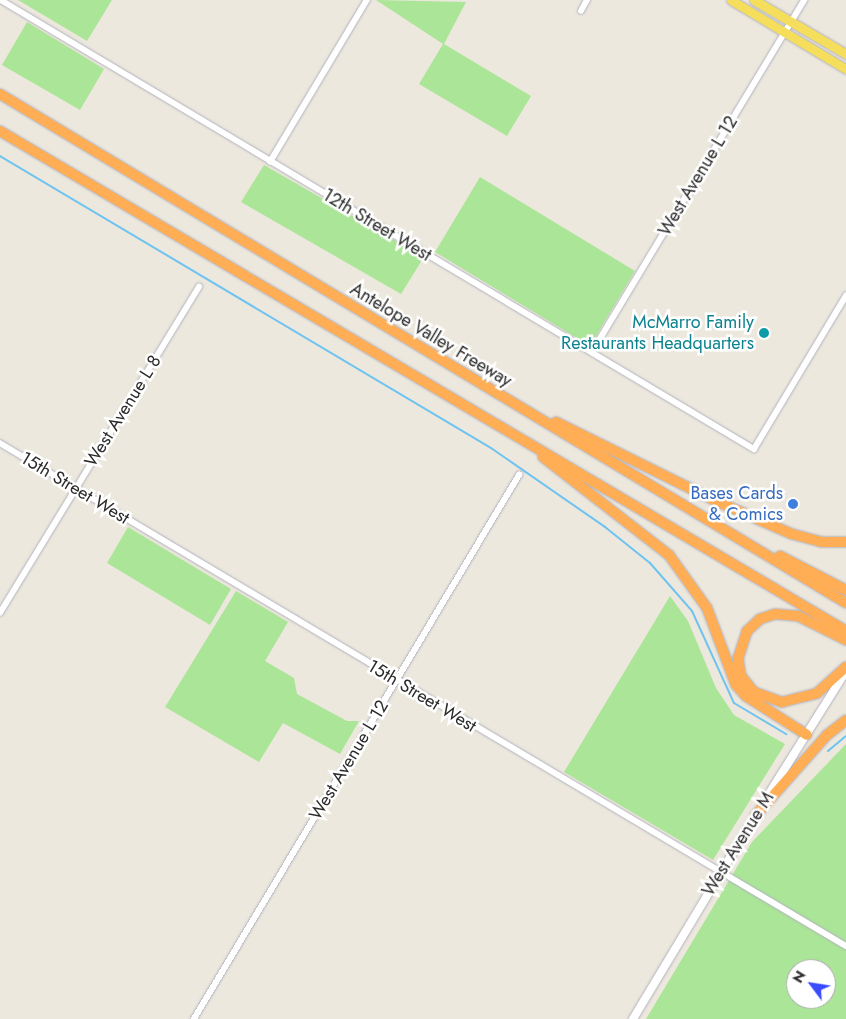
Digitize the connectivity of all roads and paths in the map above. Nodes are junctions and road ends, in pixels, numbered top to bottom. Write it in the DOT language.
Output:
graph roads {
  1 [pos="1,0"];
  2 [pos="367,0"];
  3 [pos="587,0"];
  4 [pos="730,0"];
  5 [pos="754,0"];
  6 [pos="804,0"];
  7 [pos="581,11"];
  8 [pos="791,22"];
  9 [pos="785,32"];
  10 [pos="846,54"];
  11 [pos="846,69"];
  12 [pos="0,94"];
  13 [pos="0,131"];
  14 [pos="270,162"];
  15 [pos="199,287"];
  16 [pos="846,296"];
  17 [pos="592,352"];
  18 [pos="498,394"];
  19 [pos="0,443"];
  20 [pos="532,446"];
  21 [pos="518,475"];
  22 [pos="76,488"];
  23 [pos="706,519"];
  24 [pos="846,542"];
  25 [pos="846,590"];
  26 [pos="846,603"];
  27 [pos="0,613"];
  28 [pos="846,631"];
  29 [pos="846,640"];
  30 [pos="846,668"];
  31 [pos="846,672"];
  32 [pos="397,681"];
  33 [pos="846,720"];
  34 [pos="807,735"];
  35 [pos="755,816"];
  36 [pos="720,872"];
  37 [pos="846,946"];
  38 [pos="194,1019"];
  39 [pos="633,1019"];
  1 -- 14 [label="street, 12th Street West"];
  2 -- 14 [label="street"];
  3 -- 7 [label="street"];
  4 -- 9 [label="main road"];
  5 -- 8 [label="main road"];
  6 -- 8 [label="street, West Avenue L 12"];
  8 -- 9 [label="street, West Avenue L 12"];
  8 -- 10 [label="main road"];
  9 -- 11 [label="main road"];
  9 -- 17 [label="street, West Avenue L 12"];
  12 -- 18 [label="highway, Antelope Valley Freeway"];
  13 -- 20 [label="highway"];
  14 -- 17 [label="street, 12th Street West"];
  15 -- 22 [label="street, West Avenue L 8"];
  16 -- 17 [label="street, 12th Street West"];
  18 -- 23 [label="highway, Antelope Valley Freeway"];
  18 -- 24 [label="highway"];
  19 -- 22 [label="street, 15th Street West"];
  20 -- 28 [label="highway"];
  20 -- 34 [label="highway"];
  21 -- 32 [label="street, West Avenue L 12"];
  22 -- 27 [label="street, West Avenue L 8"];
  22 -- 32 [label="street, 15th Street West"];
  23 -- 25 [label="highway"];
  23 -- 26 [label="highway, Antelope Valley Freeway"];
  29 -- 30 [label="highway"];
  31 -- 34 [label="main road, West Avenue M"];
  32 -- 36 [label="street, 15th Street West"];
  32 -- 38 [label="street, West Avenue L 12"];
  33 -- 35 [label="highway"];
  34 -- 35 [label="main road, West Avenue M"];
  35 -- 36 [label="main road, West Avenue M"];
  36 -- 37 [label="street, 15th Street West"];
  36 -- 39 [label="main road, West Avenue M"];
}
